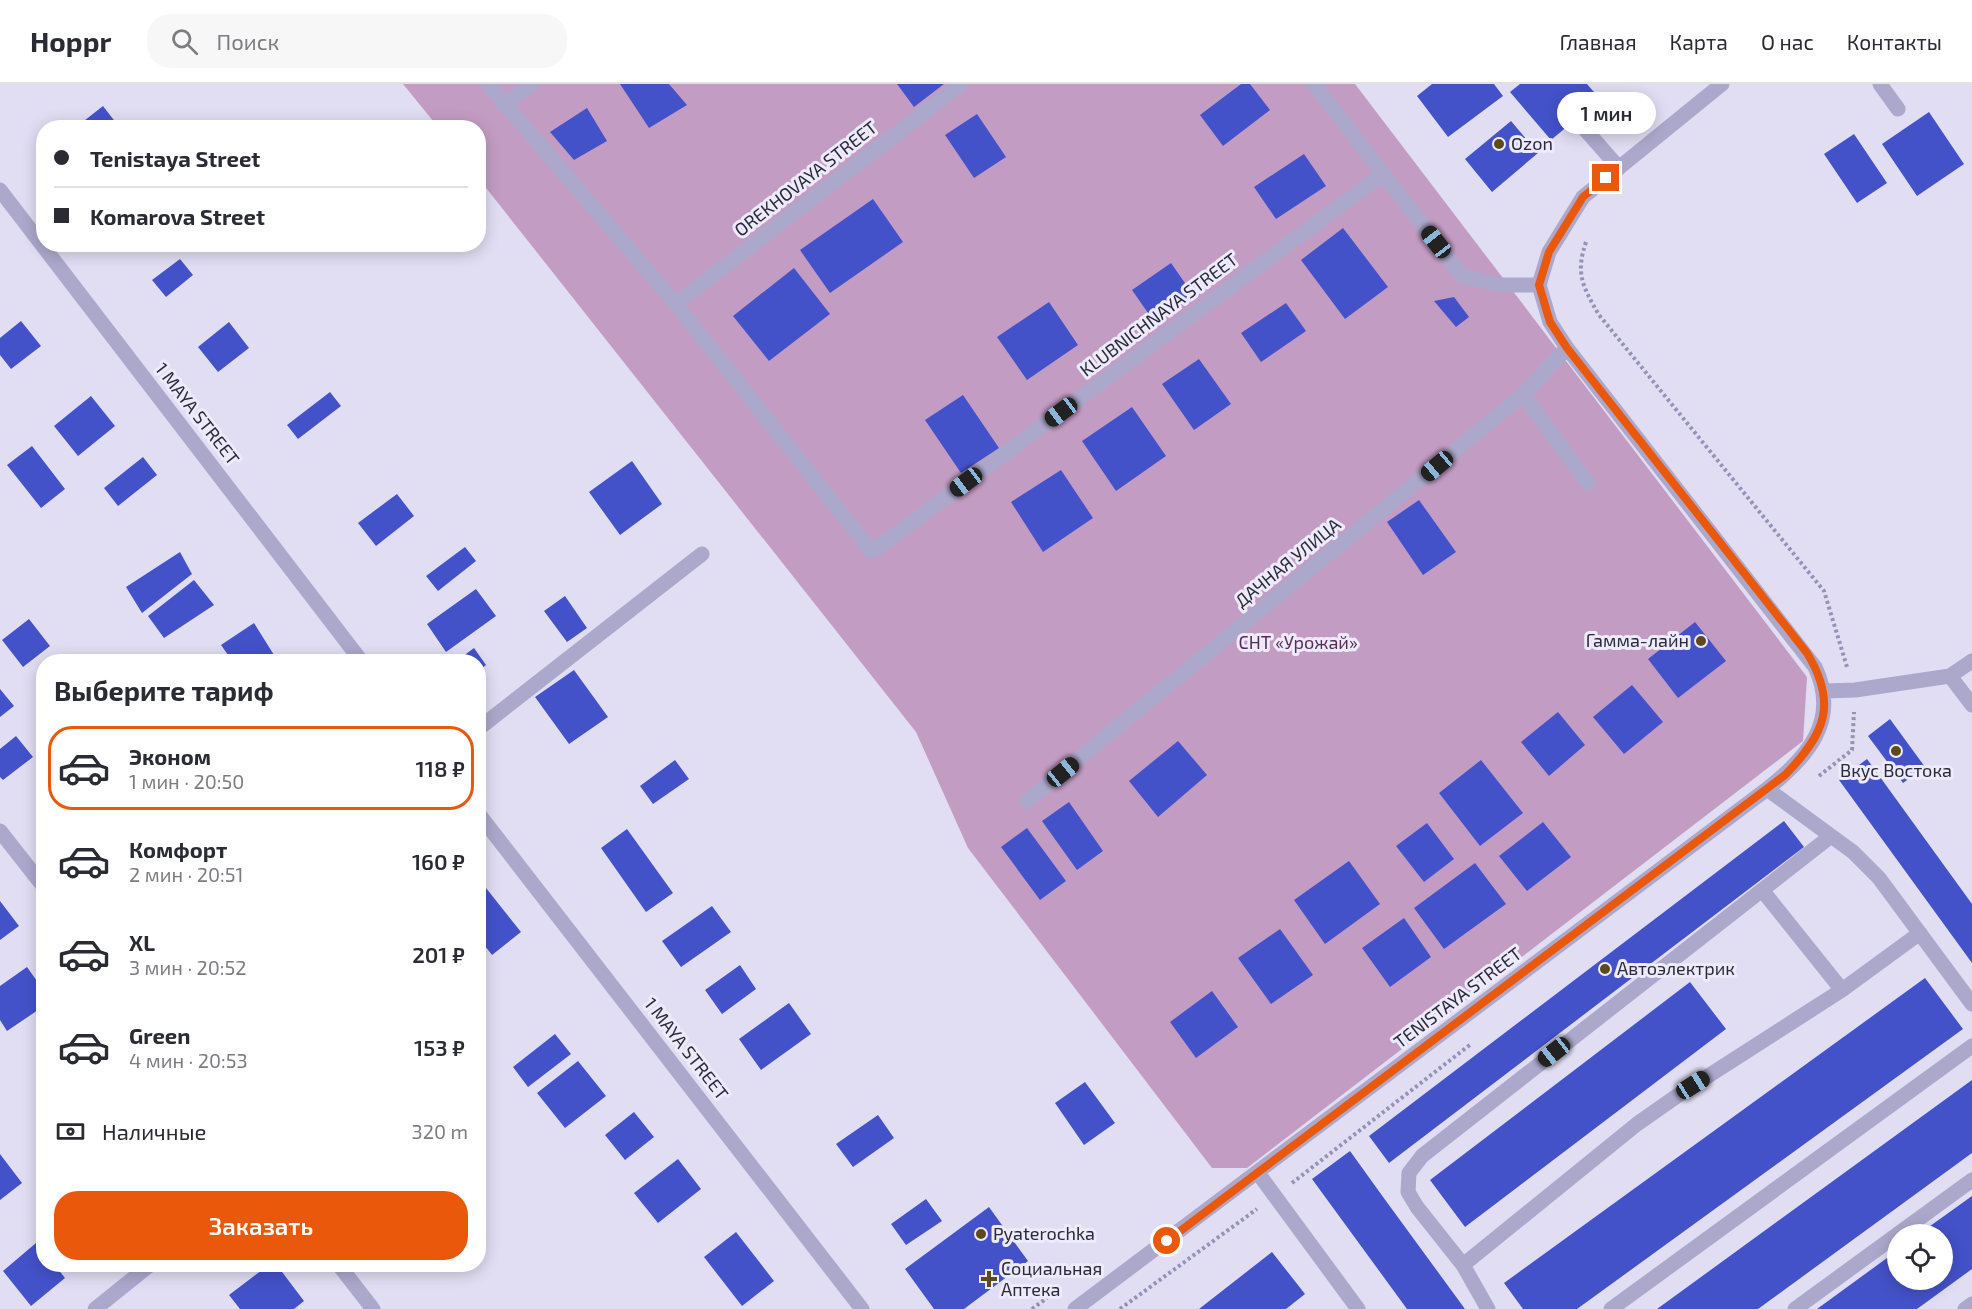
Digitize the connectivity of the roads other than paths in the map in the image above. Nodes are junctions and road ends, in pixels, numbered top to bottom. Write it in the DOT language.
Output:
graph roads {
  1 [pos="488,84"];
  2 [pos="532,84"];
  3 [pos="961,84"];
  4 [pos="1314,84"];
  5 [pos="1722,84"];
  6 [pos="1880,84"];
  7 [pos="504,105"];
  8 [pos="1898,109"];
  9 [pos="1576,119"];
  10 [pos="1619,168"];
  11 [pos="1383,174"];
  12 [pos="0,190"];
  13 [pos="36,237"];
  14 [pos="48,252"];
  15 [pos="1539,285"];
  16 [pos="676,304"];
  17 [pos="1567,348"];
  18 [pos="1523,395"];
  19 [pos="1588,483"];
  20 [pos="702,554"];
  21 [pos="356,654"];
  22 [pos="1972,661"];
  23 [pos="1950,676"];
  24 [pos="1825,691"];
  25 [pos="1972,705"];
  26 [pos="486,723"];
  27 [pos="1767,789"];
  28 [pos="1027,801"];
  29 [pos="486,823"];
  30 [pos="0,831"];
  31 [pos="1831,836"];
  32 [pos="36,876"];
  33 [pos="1762,890"];
  34 [pos="1920,933"];
  35 [pos="1842,990"];
  36 [pos="1972,1004"];
  37 [pos="1972,1046"];
  38 [pos="1258,1173"];
  39 [pos="1972,1180"];
  40 [pos="1463,1265"];
  41 [pos="141,1272"];
  42 [pos="344,1272"];
  43 [pos="1972,1304"];
  44 [pos="95,1309"];
  45 [pos="373,1309"];
  46 [pos="862,1309"];
  47 [pos="1076,1309"];
  48 [pos="1358,1309"];
  49 [pos="1488,1309"];
  50 [pos="1611,1309"];
  51 [pos="1795,1309"];
  52 [pos="1965,1309"];
  1 -- 7 [label="street"];
  2 -- 7 [label="street"];
  3 -- 16 [label="street, OREKHOVAYA STREET"];
  4 -- 11 [label="street"];
  5 -- 10 [label="street"];
  6 -- 8 [label="street"];
  7 -- 16 [label="street"];
  9 -- 10 [label="street"];
  10 -- 15 [label="street"];
  11 -- 15 [label="street"];
  11 -- 16 [label="street, KLUBNICHNAYA STREET"];
  12 -- 13 [label="street, 1 MAYA STREET"];
  14 -- 21 [label="street, 1 MAYA STREET"];
  15 -- 17 [label="street"];
  17 -- 18 [label="street, ДАЧНАЯ УЛИЦА"];
  17 -- 24 [label="street"];
  18 -- 19 [label="street"];
  18 -- 28 [label="street, ДАЧНАЯ УЛИЦА"];
  20 -- 26 [label="street"];
  22 -- 23 [label="street"];
  23 -- 24 [label="street"];
  23 -- 25 [label="street"];
  24 -- 27 [label="street, TENISTAYA STREET"];
  27 -- 31 [label="street"];
  27 -- 38 [label="street, TENISTAYA STREET"];
  29 -- 46 [label="street, 1 MAYA STREET"];
  30 -- 32 [label="street"];
  31 -- 33 [label="street"];
  31 -- 34 [label="street"];
  33 -- 35 [label="street"];
  33 -- 40 [label="street"];
  34 -- 35 [label="street"];
  34 -- 36 [label="street"];
  35 -- 40 [label="street"];
  37 -- 50 [label="street"];
  38 -- 47 [label="street, TENISTAYA STREET"];
  38 -- 48 [label="street"];
  39 -- 51 [label="street"];
  40 -- 49 [label="street"];
  41 -- 44 [label="street"];
  42 -- 45 [label="street"];
  43 -- 52 [label="street"];
}
